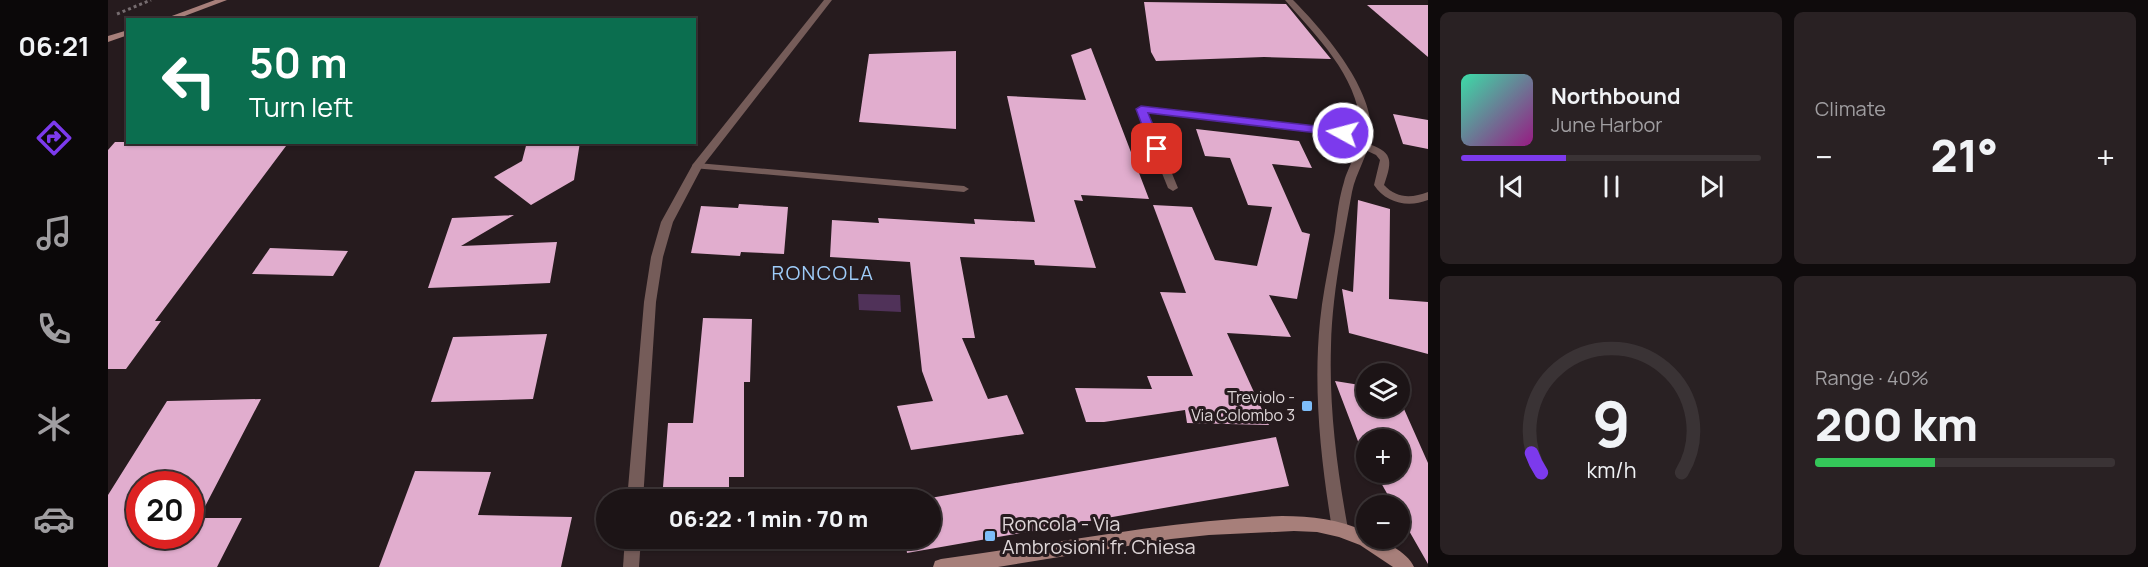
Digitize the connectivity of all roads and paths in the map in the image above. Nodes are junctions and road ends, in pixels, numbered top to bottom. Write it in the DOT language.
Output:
graph roads {
  1 [pos="150,0"];
  2 [pos="223,0"];
  3 [pos="828,0"];
  4 [pos="1289,0"];
  5 [pos="108,18"];
  6 [pos="171,18"];
  7 [pos="126,33"];
  8 [pos="108,39"];
  9 [pos="1365,141"];
  10 [pos="697,166"];
  11 [pos="1173,188"];
  12 [pos="964,189"];
  13 [pos="1428,196"];
  14 [pos="636,489"];
  15 [pos="1340,529"];
  16 [pos="632,549"];
  17 [pos="631,567"];
  18 [pos="941,567"];
  19 [pos="1406,567"];
  1 -- 5 [label="path"];
  2 -- 6 [label="street"];
  3 -- 10 [label="street"];
  4 -- 9 [label="street"];
  7 -- 8 [label="street"];
  9 -- 11 [label="street"];
  9 -- 13 [label="street"];
  9 -- 15 [label="street"];
  10 -- 12 [label="street"];
  10 -- 14 [label="street"];
  15 -- 18 [label="street"];
  15 -- 19 [label="street"];
  16 -- 17 [label="street"];
}
